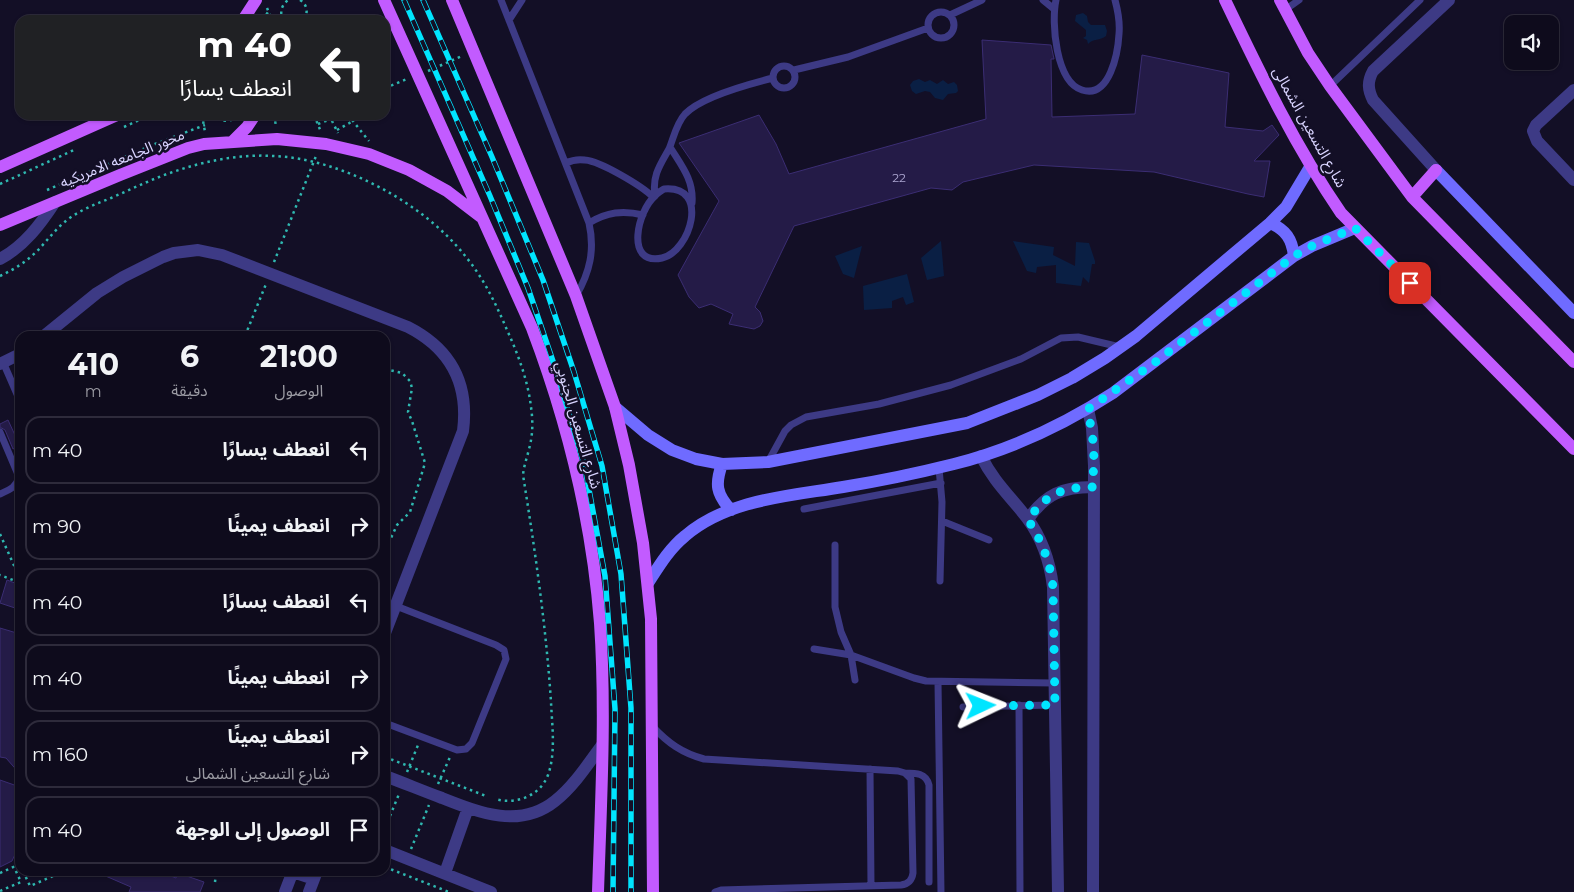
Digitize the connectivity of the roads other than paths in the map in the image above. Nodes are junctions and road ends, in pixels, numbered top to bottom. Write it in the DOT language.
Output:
graph roads {
  1 [pos="384,0"];
  2 [pos="452,0"];
  3 [pos="501,0"];
  4 [pos="522,0"];
  5 [pos="982,0"];
  6 [pos="1042,0"];
  7 [pos="1056,0"];
  8 [pos="1115,0"];
  9 [pos="1225,0"];
  10 [pos="1300,0"];
  11 [pos="1420,0"];
  12 [pos="1448,0"];
  13 [pos="261,3"];
  14 [pos="1282,5"];
  15 [pos="1054,9"];
  16 [pos="248,15"];
  17 [pos="950,15"];
  18 [pos="509,20"];
  19 [pos="928,28"];
  20 [pos="794,70"];
  21 [pos="773,78"];
  22 [pos="1330,86"];
  23 [pos="1574,90"];
  24 [pos="106,120"];
  25 [pos="251,120"];
  26 [pos="233,141"];
  27 [pos="670,146"];
  28 [pos="566,163"];
  29 [pos="0,167"];
  30 [pos="1310,167"];
  31 [pos="1436,170"];
  32 [pos="1574,180"];
  33 [pos="654,196"];
  34 [pos="1412,197"];
  35 [pos="55,202"];
  36 [pos="692,204"];
  37 [pos="642,215"];
  38 [pos="482,218"];
  39 [pos="589,223"];
  40 [pos="1270,223"];
  41 [pos="0,225"];
  42 [pos="1355,228"];
  43 [pos="1294,256"];
  44 [pos="0,259"];
  45 [pos="576,296"];
  46 [pos="1574,313"];
  47 [pos="50,331"];
  48 [pos="1121,347"];
  49 [pos="15,356"];
  50 [pos="1574,362"];
  51 [pos="1,363"];
  52 [pos="15,391"];
  53 [pos="615,407"];
  54 [pos="1088,409"];
  55 [pos="0,432"];
  56 [pos="1574,449"];
  57 [pos="981,456"];
  58 [pos="768,462"];
  59 [pos="722,464"];
  60 [pos="15,468"];
  61 [pos="939,468"];
  62 [pos="941,483"];
  63 [pos="15,487"];
  64 [pos="1093,487"];
  65 [pos="0,494"];
  66 [pos="804,509"];
  67 [pos="731,510"];
  68 [pos="1028,520"];
  69 [pos="942,522"];
  70 [pos="989,540"];
  71 [pos="835,546"];
  72 [pos="940,581"];
  73 [pos="648,583"];
  74 [pos="396,606"];
  75 [pos="390,621"];
  76 [pos="814,649"];
  77 [pos="852,655"];
  78 [pos="855,680"];
  79 [pos="938,682"];
  80 [pos="1055,683"];
  81 [pos="1019,705"];
  82 [pos="1055,705"];
  83 [pos="962,707"];
  84 [pos="390,725"];
  85 [pos="652,726"];
  86 [pos="602,745"];
  87 [pos="870,769"];
  88 [pos="905,773"];
  89 [pos="390,778"];
  90 [pos="468,808"];
  91 [pos="390,852"];
  92 [pos="446,873"];
  93 [pos="291,876"];
  94 [pos="315,876"];
  95 [pos="929,882"];
  96 [pos="871,886"];
  97 [pos="285,892"];
  98 [pos="308,892"];
  99 [pos="491,892"];
  100 [pos="598,892"];
  101 [pos="653,892"];
  102 [pos="715,892"];
  103 [pos="941,892"];
  104 [pos="1020,892"];
  105 [pos="1058,892"];
  106 [pos="1094,892"];
  1 -- 38 [label="main road, شارع التسعين الجنوبي"];
  2 -- 45 [label="main road"];
  3 -- 18 [label="lane"];
  4 -- 18 [label="lane"];
  5 -- 17 [label="lane"];
  6 -- 15 [label="lane"];
  7 -- 15 [label="lane"];
  8 -- 15 [label="lane"];
  9 -- 30 [label="main road, شارع التسعين الشمالى"];
  10 -- 14 [label="lane"];
  11 -- 22 [label="lane"];
  12 -- 31 [label="street"];
  13 -- 16 [label="main road"];
  14 -- 22 [label="main road"];
  17 -- 19 [label="lane"];
  17 -- 19 [label="lane"];
  18 -- 28 [label="lane"];
  19 -- 20 [label="lane"];
  20 -- 21 [label="lane"];
  20 -- 21 [label="lane"];
  21 -- 27 [label="lane"];
  22 -- 34 [label="main road"];
  23 -- 32 [label="street"];
  24 -- 29 [label="main road"];
  25 -- 26 [label="main road"];
  26 -- 35 [label="main road, محور الجامعه الامريكيه"];
  26 -- 38 [label="main road, محور الجامعه الامريكيه"];
  27 -- 33 [label="lane"];
  27 -- 36 [label="lane"];
  28 -- 33 [label="lane"];
  28 -- 39 [label="lane"];
  30 -- 40 [label="street"];
  30 -- 42 [label="main road, شارع التسعين الشمالى"];
  31 -- 34 [label="main road"];
  31 -- 46 [label="street"];
  33 -- 36 [label="lane"];
  33 -- 37 [label="lane"];
  34 -- 50 [label="main road"];
  35 -- 41 [label="main road, محور الجامعه الامريكيه"];
  35 -- 44 [label="street"];
  36 -- 37 [label="lane"];
  37 -- 39 [label="lane"];
  38 -- 86 [label="main road, شارع التسعين الجنوبي"];
  39 -- 45 [label="lane"];
  40 -- 43 [label="street"];
  40 -- 48 [label="street"];
  42 -- 43 [label="street"];
  42 -- 56 [label="main road, شارع التسعين الشمالى"];
  43 -- 54 [label="street"];
  45 -- 53 [label="main road"];
  47 -- 74 [label="street"];
  48 -- 58 [label="street"];
  48 -- 58 [label="lane"];
  49 -- 51 [label="street"];
  51 -- 52 [label="lane"];
  53 -- 59 [label="street"];
  53 -- 73 [label="main road"];
  54 -- 57 [label="street"];
  54 -- 64 [label="street"];
  55 -- 60 [label="lane"];
  57 -- 61 [label="street"];
  57 -- 68 [label="street"];
  58 -- 59 [label="street"];
  59 -- 67 [label="street"];
  61 -- 62 [label="lane"];
  61 -- 67 [label="street"];
  62 -- 66 [label="lane"];
  62 -- 69 [label="lane"];
  63 -- 65 [label="lane"];
  64 -- 68 [label="street"];
  64 -- 106 [label="street"];
  67 -- 73 [label="street"];
  68 -- 80 [label="street"];
  69 -- 70 [label="lane"];
  69 -- 72 [label="lane"];
  71 -- 77 [label="lane"];
  73 -- 85 [label="main road"];
  74 -- 75 [label="street"];
  74 -- 84 [label="lane"];
  76 -- 77 [label="lane"];
  77 -- 78 [label="lane"];
  77 -- 79 [label="lane"];
  79 -- 80 [label="lane"];
  79 -- 103 [label="lane"];
  80 -- 82 [label="street"];
  81 -- 82 [label="lane"];
  81 -- 83 [label="lane"];
  81 -- 104 [label="lane"];
  82 -- 105 [label="street"];
  85 -- 87 [label="lane"];
  85 -- 101 [label="main road"];
  86 -- 90 [label="street"];
  86 -- 100 [label="main road, شارع التسعين الجنوبي"];
  87 -- 88 [label="lane"];
  87 -- 96 [label="lane"];
  88 -- 95 [label="lane"];
  88 -- 96 [label="lane"];
  89 -- 90 [label="street"];
  90 -- 92 [label="street"];
  91 -- 92 [label="street"];
  92 -- 99 [label="street"];
  93 -- 97 [label="street"];
  94 -- 98 [label="street"];
  96 -- 102 [label="lane"];
}
